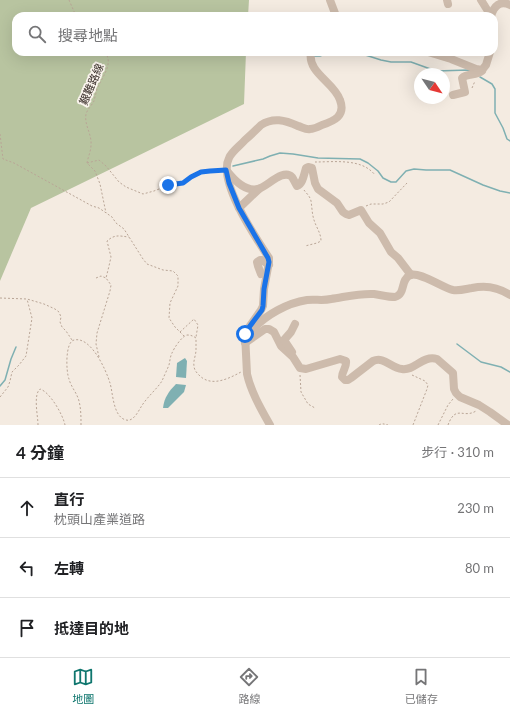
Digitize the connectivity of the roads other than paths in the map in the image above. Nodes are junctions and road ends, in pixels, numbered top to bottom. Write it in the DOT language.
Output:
graph roads {
  1 [pos="330,0"];
  2 [pos="481,0"];
  3 [pos="510,5"];
  4 [pos="334,12"];
  5 [pos="488,12"];
  6 [pos="492,12"];
  7 [pos="310,56"];
  8 [pos="441,56"];
  9 [pos="489,56"];
  10 [pos="482,70"];
  11 [pos="453,95"];
  12 [pos="226,170"];
  13 [pos="259,189"];
  14 [pos="239,208"];
  15 [pos="269,265"];
  16 [pos="261,274"];
  17 [pos="411,275"];
  18 [pos="510,295"];
  19 [pos="295,324"];
  20 [pos="245,341"];
  21 [pos="293,357"];
  22 [pos="270,425"];
  23 [pos="508,425"];
  1 -- 4 [label="street"];
  2 -- 5 [label="street"];
  3 -- 6 [label="street"];
  7 -- 12 [label="street"];
  8 -- 10 [label="street"];
  9 -- 10 [label="street"];
  10 -- 11 [label="street"];
  12 -- 13 [label="street"];
  12 -- 14 [label="street"];
  13 -- 14 [label="street"];
  13 -- 17 [label="street"];
  14 -- 15 [label="street"];
  15 -- 16 [label="street"];
  15 -- 20 [label="street"];
  17 -- 18 [label="street"];
  17 -- 20 [label="street"];
  19 -- 21 [label="street"];
  20 -- 21 [label="street"];
  20 -- 22 [label="street"];
  21 -- 23 [label="street"];
}
